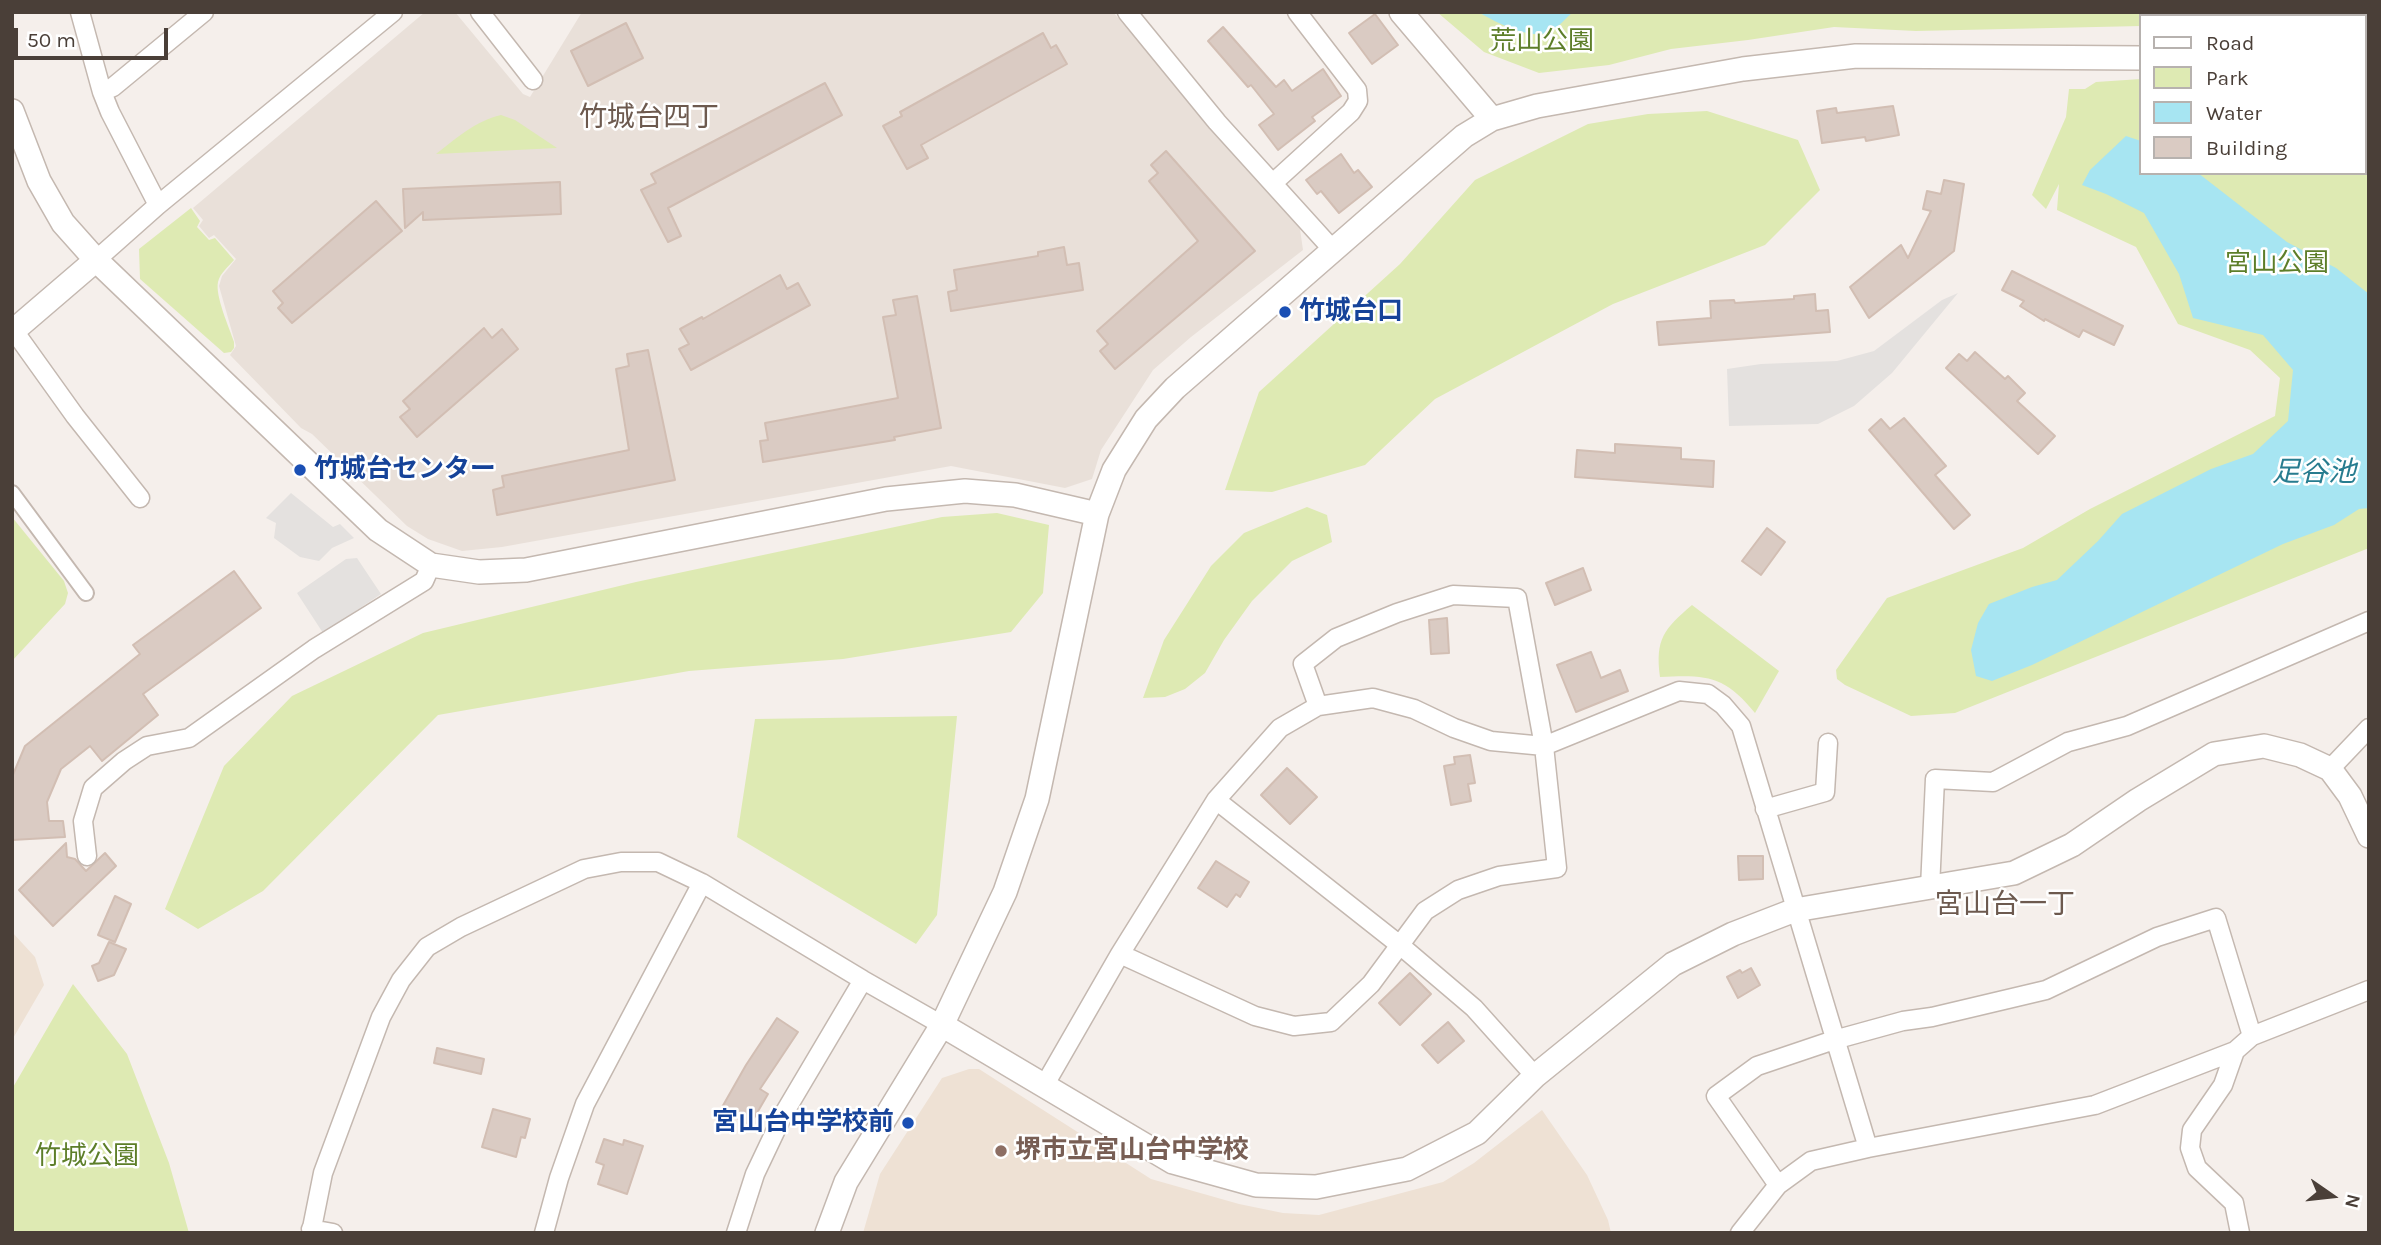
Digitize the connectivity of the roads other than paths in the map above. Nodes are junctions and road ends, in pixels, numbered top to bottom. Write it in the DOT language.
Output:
graph roads {
  1 [pos="80,12"];
  2 [pos="204,12"];
  3 [pos="393,12"];
  4 [pos="480,12"];
  5 [pos="1126,12"];
  6 [pos="1297,12"];
  7 [pos="1401,12"];
  8 [pos="2140,58"];
  9 [pos="533,80"];
  10 [pos="102,92"];
  11 [pos="12,111"];
  12 [pos="1492,119"];
  13 [pos="1273,183"];
  14 [pos="158,205"];
  15 [pos="1333,250"];
  16 [pos="96,260"];
  17 [pos="13,330"];
  18 [pos="12,493"];
  19 [pos="140,498"];
  20 [pos="1097,514"];
  21 [pos="431,565"];
  22 [pos="86,593"];
  23 [pos="2369,621"];
  24 [pos="1318,706"];
  25 [pos="2369,728"];
  26 [pos="1828,743"];
  27 [pos="1544,746"];
  28 [pos="2330,769"];
  29 [pos="1216,800"];
  30 [pos="1765,808"];
  31 [pos="2369,836"];
  32 [pos="87,856"];
  33 [pos="702,883"];
  34 [pos="1930,888"];
  35 [pos="1795,910"];
  36 [pos="1401,946"];
  37 [pos="1120,954"];
  38 [pos="863,980"];
  39 [pos="2369,990"];
  40 [pos="942,1025"];
  41 [pos="2252,1037"];
  42 [pos="1834,1040"];
  43 [pos="2235,1051"];
  44 [pos="1535,1076"];
  45 [pos="1044,1086"];
  46 [pos="1868,1148"];
  47 [pos="1778,1185"];
  48 [pos="311,1231"];
  49 [pos="333,1233"];
  50 [pos="544,1233"];
  51 [pos="736,1233"];
  52 [pos="827,1233"];
  53 [pos="1740,1233"];
  54 [pos="2240,1233"];
  1 -- 10 [label="street"];
  2 -- 10 [label="street"];
  3 -- 14 [label="street"];
  4 -- 9 [label="street"];
  5 -- 13 [label="street"];
  6 -- 13 [label="street"];
  7 -- 12 [label="street"];
  8 -- 12 [label="street"];
  10 -- 14 [label="street"];
  11 -- 16 [label="street"];
  12 -- 15 [label="street"];
  13 -- 15 [label="street"];
  14 -- 16 [label="street"];
  15 -- 20 [label="street"];
  16 -- 17 [label="street"];
  16 -- 21 [label="street"];
  17 -- 19 [label="street"];
  18 -- 22 [label="street"];
  20 -- 21 [label="street"];
  20 -- 40 [label="street"];
  21 -- 32 [label="street"];
  23 -- 34 [label="street"];
  24 -- 27 [label="street"];
  24 -- 27 [label="street"];
  24 -- 29 [label="street"];
  25 -- 28 [label="street"];
  26 -- 30 [label="street"];
  27 -- 30 [label="street"];
  27 -- 36 [label="street"];
  28 -- 31 [label="street"];
  28 -- 34 [label="street"];
  29 -- 36 [label="street"];
  29 -- 37 [label="street"];
  30 -- 35 [label="street"];
  33 -- 38 [label="street"];
  33 -- 48 [label="street"];
  33 -- 50 [label="street"];
  34 -- 35 [label="street"];
  35 -- 42 [label="street"];
  35 -- 44 [label="street"];
  36 -- 37 [label="street"];
  36 -- 44 [label="street"];
  37 -- 45 [label="street"];
  38 -- 40 [label="street"];
  38 -- 51 [label="street"];
  39 -- 41 [label="street"];
  40 -- 45 [label="street"];
  40 -- 52 [label="street"];
  41 -- 42 [label="street"];
  41 -- 43 [label="street"];
  42 -- 46 [label="street"];
  42 -- 47 [label="street"];
  43 -- 46 [label="street"];
  43 -- 54 [label="street"];
  44 -- 45 [label="street"];
  46 -- 47 [label="street"];
  47 -- 53 [label="street"];
  48 -- 49 [label="street"];
}
